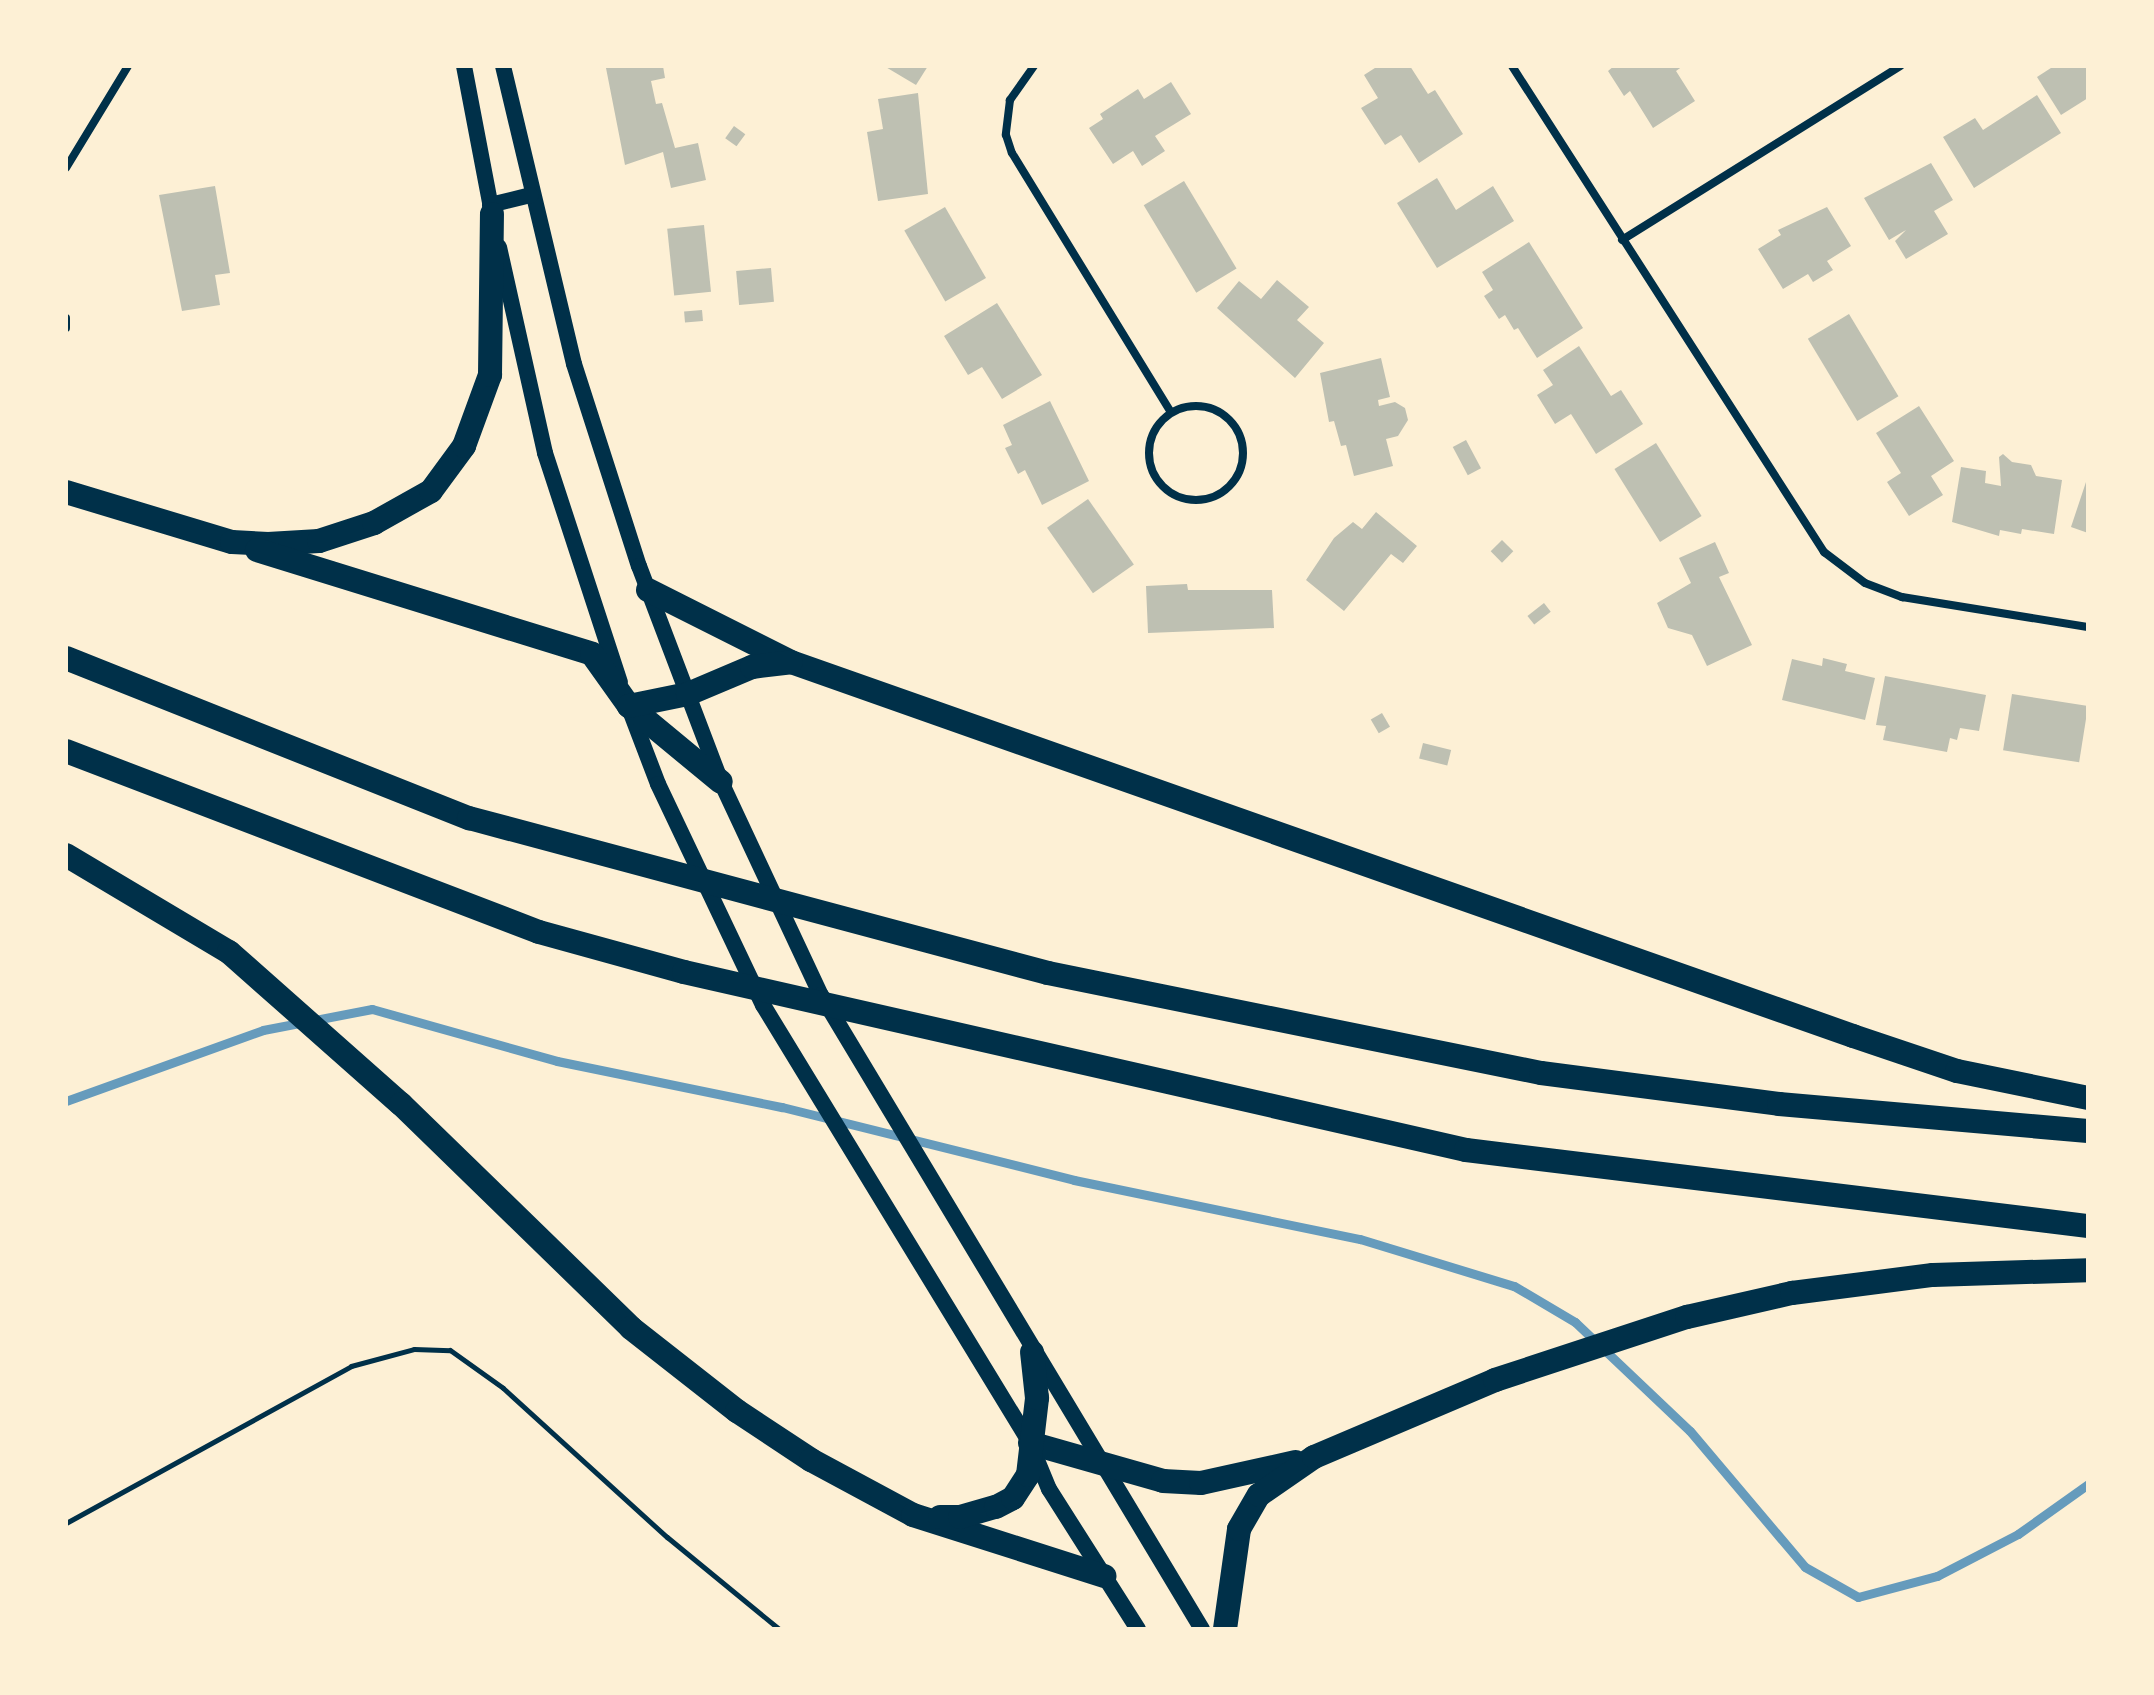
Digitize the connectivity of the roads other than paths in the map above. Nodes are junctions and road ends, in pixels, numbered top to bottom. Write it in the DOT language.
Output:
graph roads {
  1 [pos="128,66"];
  2 [pos="464,66"];
  3 [pos="503,66"];
  4 [pos="1512,66"];
  5 [pos="1900,66"];
  6 [pos="1032,68"];
  7 [pos="66,168"];
  8 [pos="531,195"];
  9 [pos="491,210"];
  10 [pos="1622,240"];
  11 [pos="66,318"];
  12 [pos="66,328"];
  13 [pos="1171,412"];
  14 [pos="66,492"];
  15 [pos="232,542"];
  16 [pos="648,590"];
  17 [pos="2088,627"];
  18 [pos="66,658"];
  19 [pos="791,662"];
  20 [pos="688,694"];
  21 [pos="629,706"];
  22 [pos="66,751"];
  23 [pos="721,782"];
  24 [pos="66,855"];
  25 [pos="2088,1098"];
  26 [pos="2088,1131"];
  27 [pos="2088,1226"];
  28 [pos="2088,1270"];
  29 [pos="1032,1352"];
  30 [pos="1030,1443"];
  31 [pos="1314,1457"];
  32 [pos="1100,1462"];
  33 [pos="913,1515"];
  34 [pos="1104,1576"];
  35 [pos="1138,1629"];
  36 [pos="1202,1629"];
  37 [pos="1225,1629"];
  1 -- 7 [label="street"];
  2 -- 9 [label="main road"];
  3 -- 8 [label="main road"];
  4 -- 10 [label="street"];
  5 -- 10 [label="street"];
  6 -- 13 [label="street"];
  8 -- 9 [label="main road"];
  8 -- 16 [label="main road"];
  9 -- 15 [label="highway"];
  9 -- 21 [label="main road"];
  10 -- 17 [label="street"];
  11 -- 12 [label="street"];
  13 -- 13 [label="street"];
  14 -- 15 [label="highway"];
  15 -- 21 [label="highway"];
  16 -- 19 [label="highway"];
  16 -- 20 [label="main road"];
  18 -- 26 [label="highway"];
  19 -- 20 [label="highway"];
  19 -- 25 [label="highway"];
  20 -- 21 [label="highway"];
  20 -- 23 [label="main road"];
  21 -- 23 [label="highway"];
  21 -- 30 [label="main road"];
  22 -- 27 [label="highway"];
  23 -- 29 [label="main road"];
  24 -- 33 [label="highway"];
  28 -- 31 [label="highway"];
  29 -- 30 [label="highway"];
  29 -- 32 [label="main road"];
  30 -- 32 [label="highway"];
  30 -- 33 [label="highway"];
  30 -- 34 [label="main road"];
  31 -- 32 [label="highway"];
  31 -- 37 [label="highway"];
  32 -- 36 [label="main road"];
  33 -- 34 [label="highway"];
  34 -- 35 [label="main road"];
}
